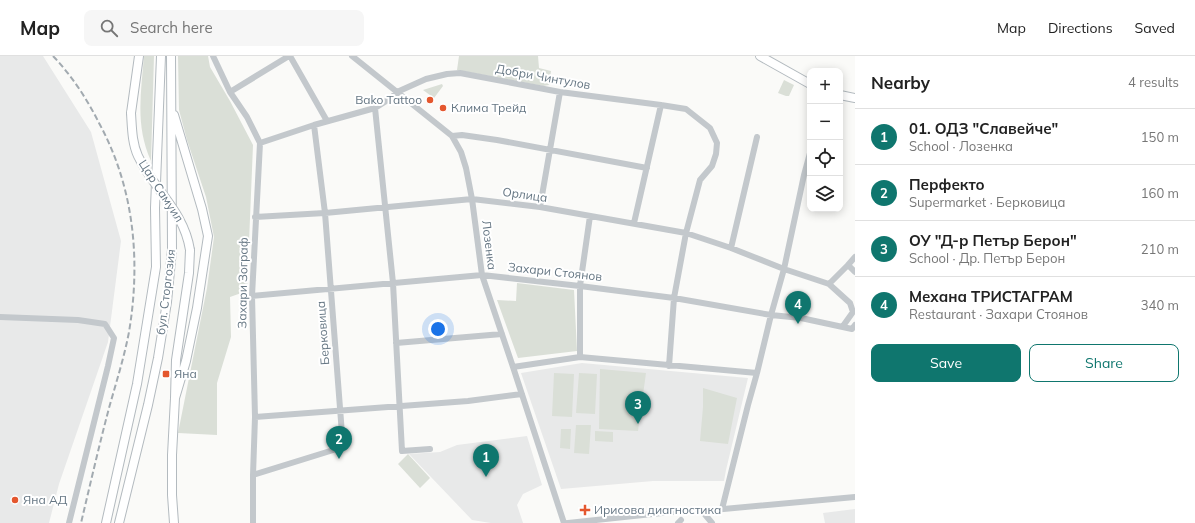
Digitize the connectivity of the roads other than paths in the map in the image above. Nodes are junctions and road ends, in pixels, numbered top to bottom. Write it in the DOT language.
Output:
graph roads {
  1 [pos="139,56"];
  2 [pos="161,56"];
  3 [pos="171,56"];
  4 [pos="290,56"];
  5 [pos="352,56"];
  6 [pos="760,56"];
  7 [pos="214,57"];
  8 [pos="807,82"];
  9 [pos="230,92"];
  10 [pos="397,92"];
  11 [pos="560,92"];
  12 [pos="843,96"];
  13 [pos="855,98"];
  14 [pos="661,105"];
  15 [pos="171,106"];
  16 [pos="375,108"];
  17 [pos="327,121"];
  18 [pos="314,125"];
  19 [pos="452,136"];
  20 [pos="757,137"];
  21 [pos="260,143"];
  22 [pos="549,149"];
  23 [pos="807,164"];
  24 [pos="647,168"];
  25 [pos="472,199"];
  26 [pos="384,207"];
  27 [pos="540,208"];
  28 [pos="325,213"];
  29 [pos="590,216"];
  30 [pos="255,218"];
  31 [pos="634,223"];
  32 [pos="686,232"];
  33 [pos="731,248"];
  34 [pos="855,257"];
  35 [pos="848,265"];
  36 [pos="784,269"];
  37 [pos="855,272"];
  38 [pos="482,276"];
  39 [pos="393,283"];
  40 [pos="829,284"];
  41 [pos="580,286"];
  42 [pos="332,289"];
  43 [pos="252,296"];
  44 [pos="674,298"];
  45 [pos="771,315"];
  46 [pos="0,317"];
  47 [pos="843,326"];
  48 [pos="854,327"];
  49 [pos="502,334"];
  50 [pos="396,344"];
  51 [pos="580,357"];
  52 [pos="669,366"];
  53 [pos="514,367"];
  54 [pos="757,373"];
  55 [pos="522,394"];
  56 [pos="175,398"];
  57 [pos="399,405"];
  58 [pos="340,411"];
  59 [pos="255,417"];
  60 [pos="430,449"];
  61 [pos="253,475"];
  62 [pos="855,497"];
  63 [pos="722,509"];
  64 [pos="702,511"];
  65 [pos="69,523"];
  66 [pos="106,523"];
  67 [pos="119,523"];
  68 [pos="174,523"];
  69 [pos="253,523"];
  70 [pos="564,523"];
  71 [pos="568,523"];
  72 [pos="712,523"];
  1 -- 56 [label="main road, Цар Самуил, bridge"];
  2 -- 66 [label="main road, бул. Сторгозия"];
  3 -- 15 [label="main road, бул. Сторгозия"];
  4 -- 9 [label="street"];
  4 -- 17 [label="street"];
  5 -- 10 [label="street, Лозенка"];
  6 -- 8 [label="main road"];
  7 -- 9 [label="street"];
  9 -- 21 [label="street"];
  10 -- 11 [label="street, Добри Чинтулов"];
  10 -- 16 [label="street, Добри Чинтулов"];
  10 -- 19 [label="street, Лозенка"];
  11 -- 14 [label="street, Добри Чинтулов"];
  11 -- 22 [label="street"];
  12 -- 13 [label="main road"];
  14 -- 24 [label="street"];
  14 -- 32 [label="street, Добри Чинтулов"];
  15 -- 56 [label="main road, Цар Самуил"];
  15 -- 67 [label="main road, бул. Сторгозия"];
  16 -- 17 [label="street, Добри Чинтулов"];
  16 -- 26 [label="street"];
  17 -- 18 [label="street, Добри Чинтулов"];
  18 -- 21 [label="street, Добри Чинтулов"];
  18 -- 28 [label="street, Берковица"];
  19 -- 22 [label="street"];
  19 -- 25 [label="street, Лозенка"];
  20 -- 33 [label="street"];
  21 -- 30 [label="street, Захари Зограф"];
  22 -- 24 [label="street"];
  22 -- 27 [label="street"];
  23 -- 36 [label="street"];
  24 -- 31 [label="street"];
  25 -- 26 [label="street, Орлица"];
  25 -- 27 [label="street, Орлица"];
  25 -- 38 [label="street, Лозенка"];
  26 -- 28 [label="street, Орлица"];
  26 -- 39 [label="street"];
  27 -- 29 [label="street, Орлица"];
  28 -- 30 [label="street, Орлица"];
  28 -- 42 [label="street, Берковица"];
  29 -- 31 [label="street, Орлица"];
  29 -- 41 [label="street"];
  30 -- 43 [label="street, Захари Зограф"];
  31 -- 32 [label="street, Орлица"];
  32 -- 33 [label="street, Орлица"];
  32 -- 44 [label="street"];
  33 -- 36 [label="street, Орлица"];
  34 -- 35 [label="street"];
  35 -- 37 [label="street"];
  35 -- 40 [label="street"];
  36 -- 40 [label="street, Орлица"];
  36 -- 45 [label="street"];
  38 -- 39 [label="street, Захари Стоянов"];
  38 -- 41 [label="street, Захари Стоянов"];
  38 -- 49 [label="street, Лозенка"];
  39 -- 42 [label="street, Захари Стоянов"];
  39 -- 50 [label="street"];
  40 -- 47 [label="street"];
  41 -- 44 [label="street, Захари Стоянов"];
  41 -- 51 [label="street"];
  42 -- 43 [label="street, Захари Стоянов"];
  42 -- 58 [label="street, Берковица"];
  43 -- 59 [label="street, Захари Зограф"];
  44 -- 45 [label="street, Захари Стоянов"];
  44 -- 52 [label="street"];
  45 -- 47 [label="street, Захари Стоянов"];
  45 -- 54 [label="street"];
  46 -- 65 [label="street"];
  47 -- 48 [label="street, Захари Стоянов"];
  49 -- 50 [label="street"];
  49 -- 53 [label="street, Лозенка"];
  50 -- 57 [label="street"];
  51 -- 52 [label="street"];
  51 -- 53 [label="street"];
  52 -- 54 [label="street"];
  53 -- 55 [label="street, Лозенка"];
  54 -- 63 [label="street"];
  55 -- 57 [label="street"];
  55 -- 70 [label="street, Лозенка"];
  56 -- 68 [label="main road, Цар Самуил"];
  57 -- 58 [label="street"];
  57 -- 60 [label="street"];
  58 -- 59 [label="street"];
  58 -- 61 [label="street, Берковица"];
  59 -- 61 [label="street, Захари Зограф"];
  61 -- 69 [label="street, Захари Зограф"];
  62 -- 63 [label="street"];
  63 -- 64 [label="street"];
  64 -- 71 [label="street"];
  64 -- 72 [label="street"];
}
